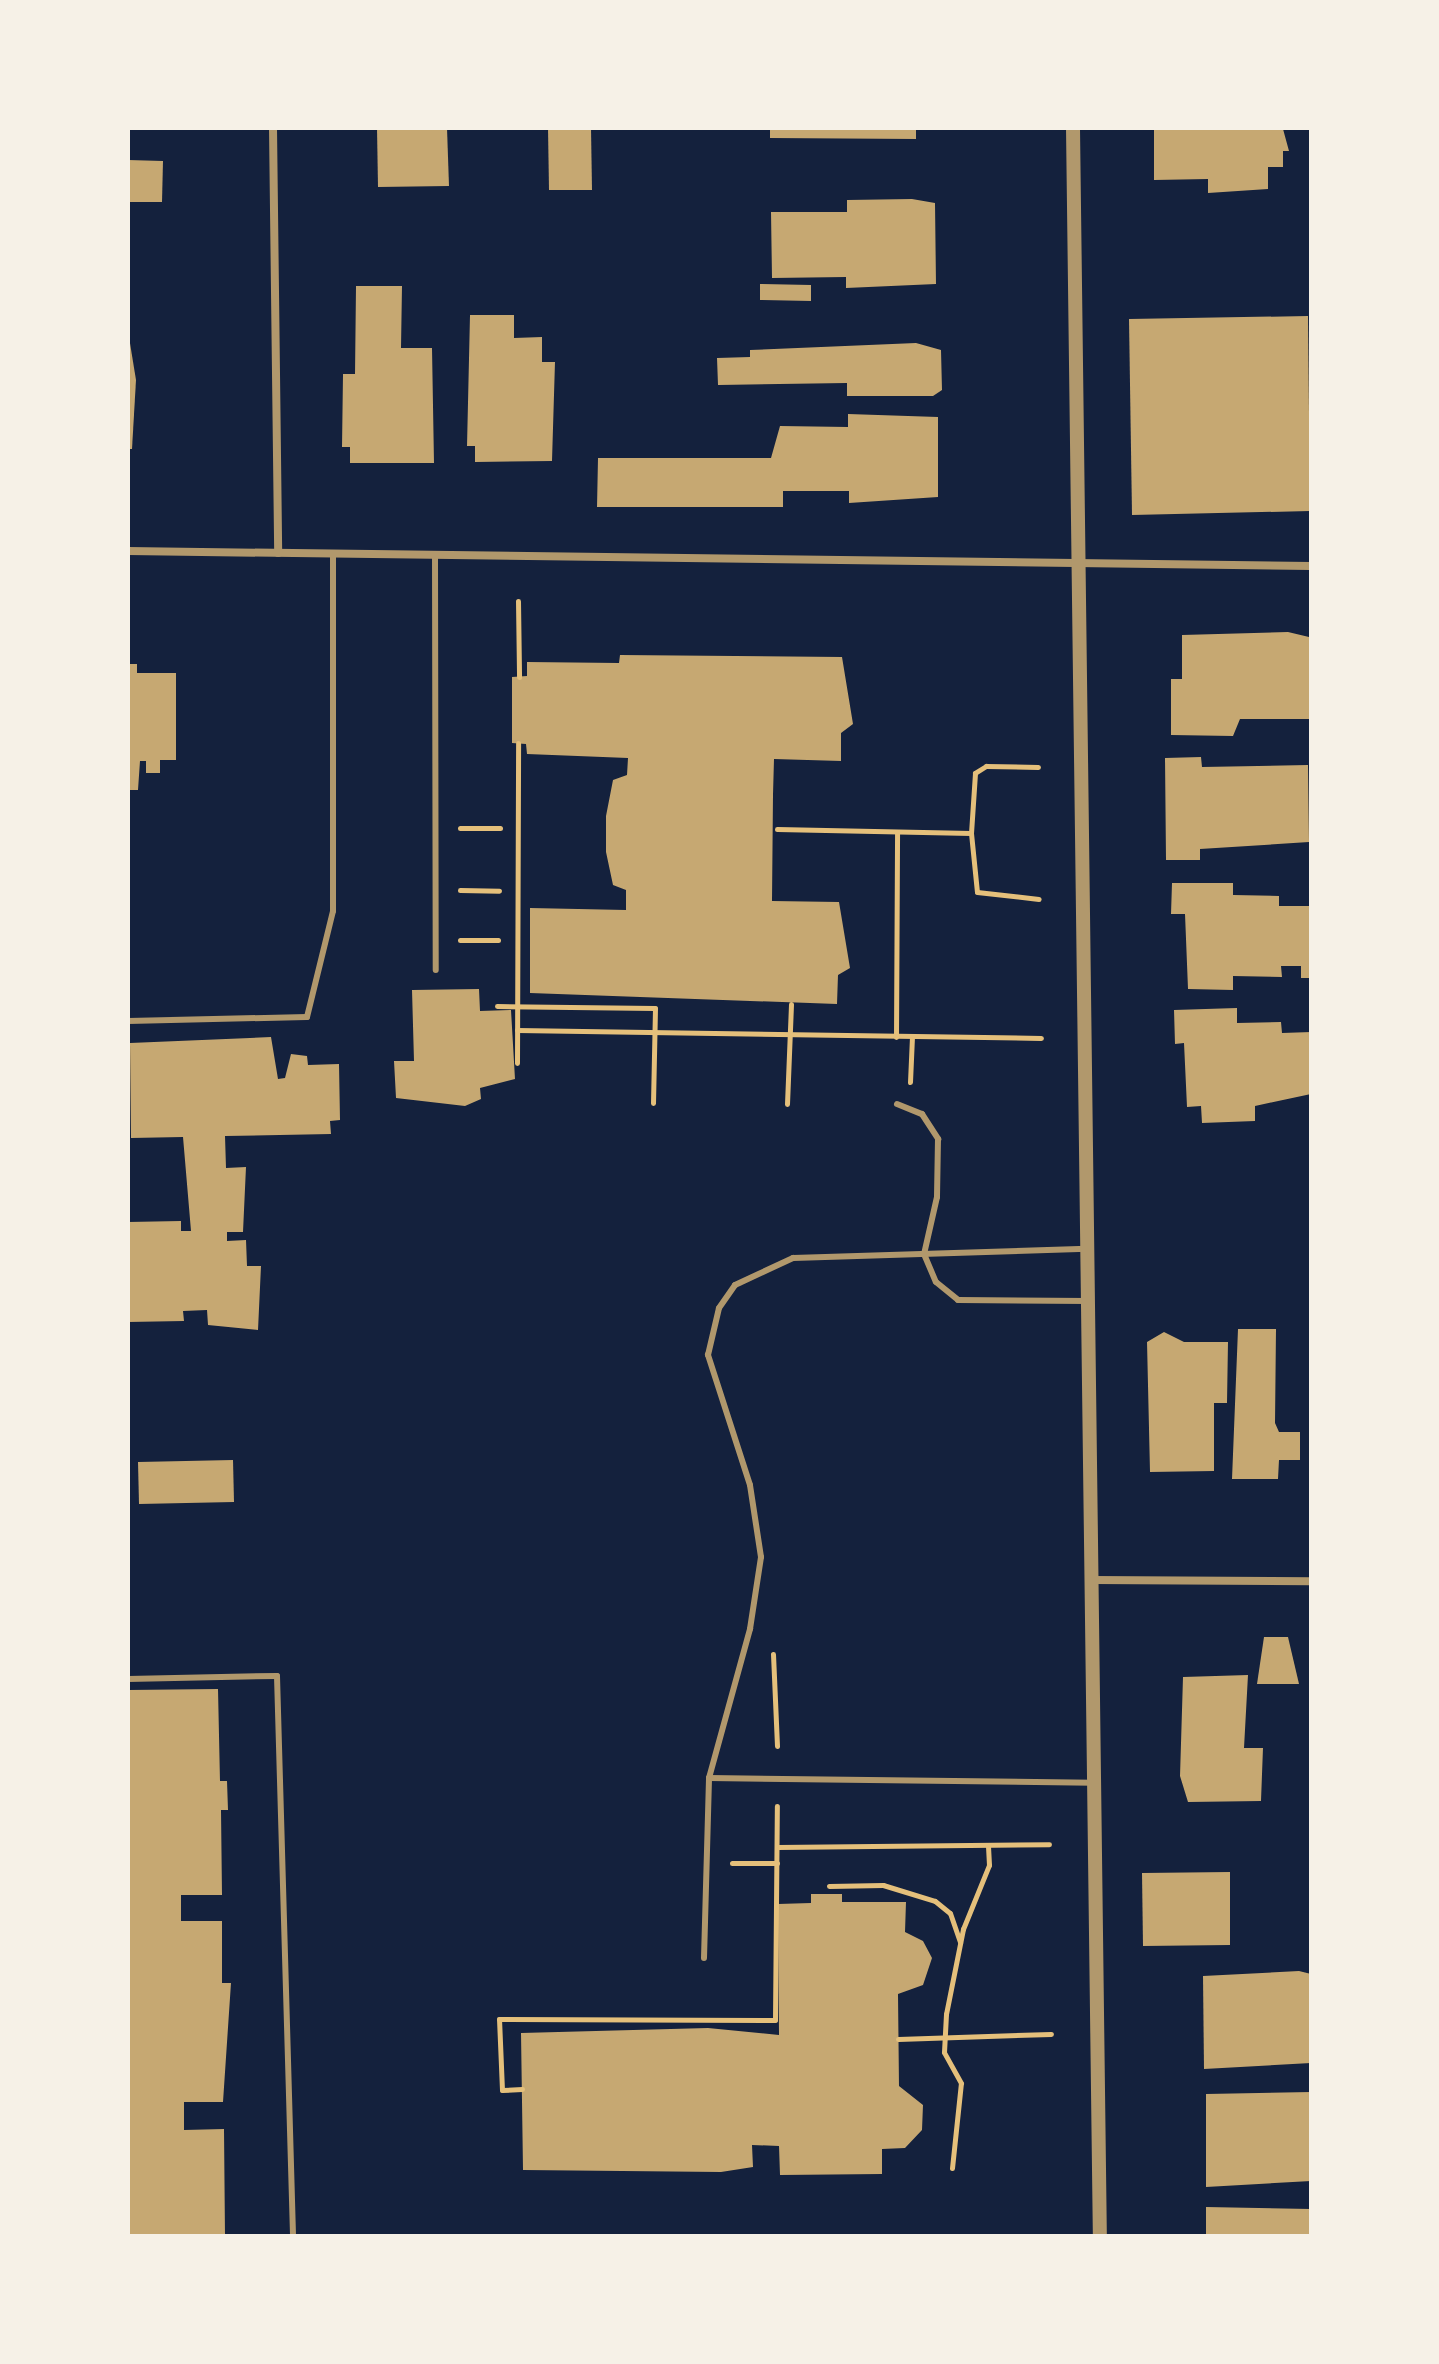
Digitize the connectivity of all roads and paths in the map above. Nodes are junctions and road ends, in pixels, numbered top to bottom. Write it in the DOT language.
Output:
graph roads {
  1 [pos="273,128"];
  2 [pos="1073,128"];
  3 [pos="128,551"];
  4 [pos="278,553"];
  5 [pos="333,554"];
  6 [pos="435,555"];
  7 [pos="1078,564"];
  8 [pos="1311,566"];
  9 [pos="518,601"];
  10 [pos="519,677"];
  11 [pos="518,743"];
  12 [pos="1038,767"];
  13 [pos="435,828"];
  14 [pos="500,828"];
  15 [pos="777,829"];
  16 [pos="897,832"];
  17 [pos="971,833"];
  18 [pos="436,889"];
  19 [pos="499,891"];
  20 [pos="1039,899"];
  21 [pos="436,970"];
  22 [pos="791,1004"];
  23 [pos="497,1006"];
  24 [pos="517,1007"];
  25 [pos="128,1021"];
  26 [pos="517,1030"];
  27 [pos="655,1032"];
  28 [pos="790,1036"];
  29 [pos="896,1037"];
  30 [pos="912,1037"];
  31 [pos="1041,1038"];
  32 [pos="517,1063"];
  33 [pos="653,1103"];
  34 [pos="787,1104"];
  35 [pos="897,1104"];
  36 [pos="910,1107"];
  37 [pos="1088,1249"];
  38 [pos="924,1254"];
  39 [pos="1088,1301"];
  40 [pos="1092,1580"];
  41 [pos="1311,1581"];
  42 [pos="773,1653"];
  43 [pos="128,1679"];
  44 [pos="777,1746"];
  45 [pos="709,1778"];
  46 [pos="1093,1783"];
  47 [pos="777,1801"];
  48 [pos="1049,1844"];
  49 [pos="988,1845"];
  50 [pos="777,1847"];
  51 [pos="707,1863"];
  52 [pos="777,1863"];
  53 [pos="829,1886"];
  54 [pos="961,1946"];
  55 [pos="704,1958"];
  56 [pos="1051,2034"];
  57 [pos="945,2037"];
  58 [pos="898,2039"];
  59 [pos="522,2089"];
  60 [pos="952,2168"];
  61 [pos="293,2236"];
  62 [pos="1100,2236"];
  1 -- 4 [label="street"];
  2 -- 7 [label="street"];
  3 -- 4 [label="street"];
  4 -- 5 [label="street"];
  5 -- 6 [label="street"];
  5 -- 25 [label="lane"];
  6 -- 7 [label="street"];
  6 -- 13 [label="lane"];
  7 -- 8 [label="street"];
  7 -- 37 [label="street"];
  9 -- 10 [label="path"];
  11 -- 24 [label="path"];
  12 -- 17 [label="path"];
  13 -- 14 [label="path"];
  13 -- 18 [label="lane"];
  15 -- 16 [label="path"];
  16 -- 17 [label="path"];
  16 -- 29 [label="path"];
  17 -- 20 [label="path"];
  18 -- 19 [label="path"];
  18 -- 21 [label="lane"];
  22 -- 28 [label="path"];
  23 -- 24 [label="path"];
  24 -- 26 [label="path"];
  24 -- 27 [label="path"];
  26 -- 27 [label="path"];
  26 -- 32 [label="path"];
  27 -- 28 [label="path"];
  27 -- 33 [label="path"];
  28 -- 29 [label="path"];
  28 -- 34 [label="path"];
  29 -- 30 [label="path"];
  30 -- 31 [label="path"];
  30 -- 36 [label="path"];
  35 -- 36 [label="lane"];
  36 -- 38 [label="lane"];
  37 -- 38 [label="lane"];
  37 -- 39 [label="street"];
  38 -- 39 [label="lane"];
  38 -- 45 [label="lane"];
  39 -- 40 [label="street"];
  40 -- 41 [label="street"];
  40 -- 46 [label="street"];
  42 -- 44 [label="path"];
  43 -- 61 [label="lane"];
  45 -- 46 [label="lane"];
  45 -- 51 [label="lane"];
  46 -- 62 [label="street"];
  47 -- 50 [label="path"];
  48 -- 49 [label="path"];
  49 -- 50 [label="path"];
  49 -- 54 [label="path"];
  50 -- 52 [label="path"];
  51 -- 52 [label="path"];
  51 -- 55 [label="lane"];
  52 -- 59 [label="path"];
  53 -- 54 [label="path"];
  54 -- 57 [label="path"];
  56 -- 57 [label="path"];
  57 -- 58 [label="path"];
  57 -- 60 [label="path"];
}
